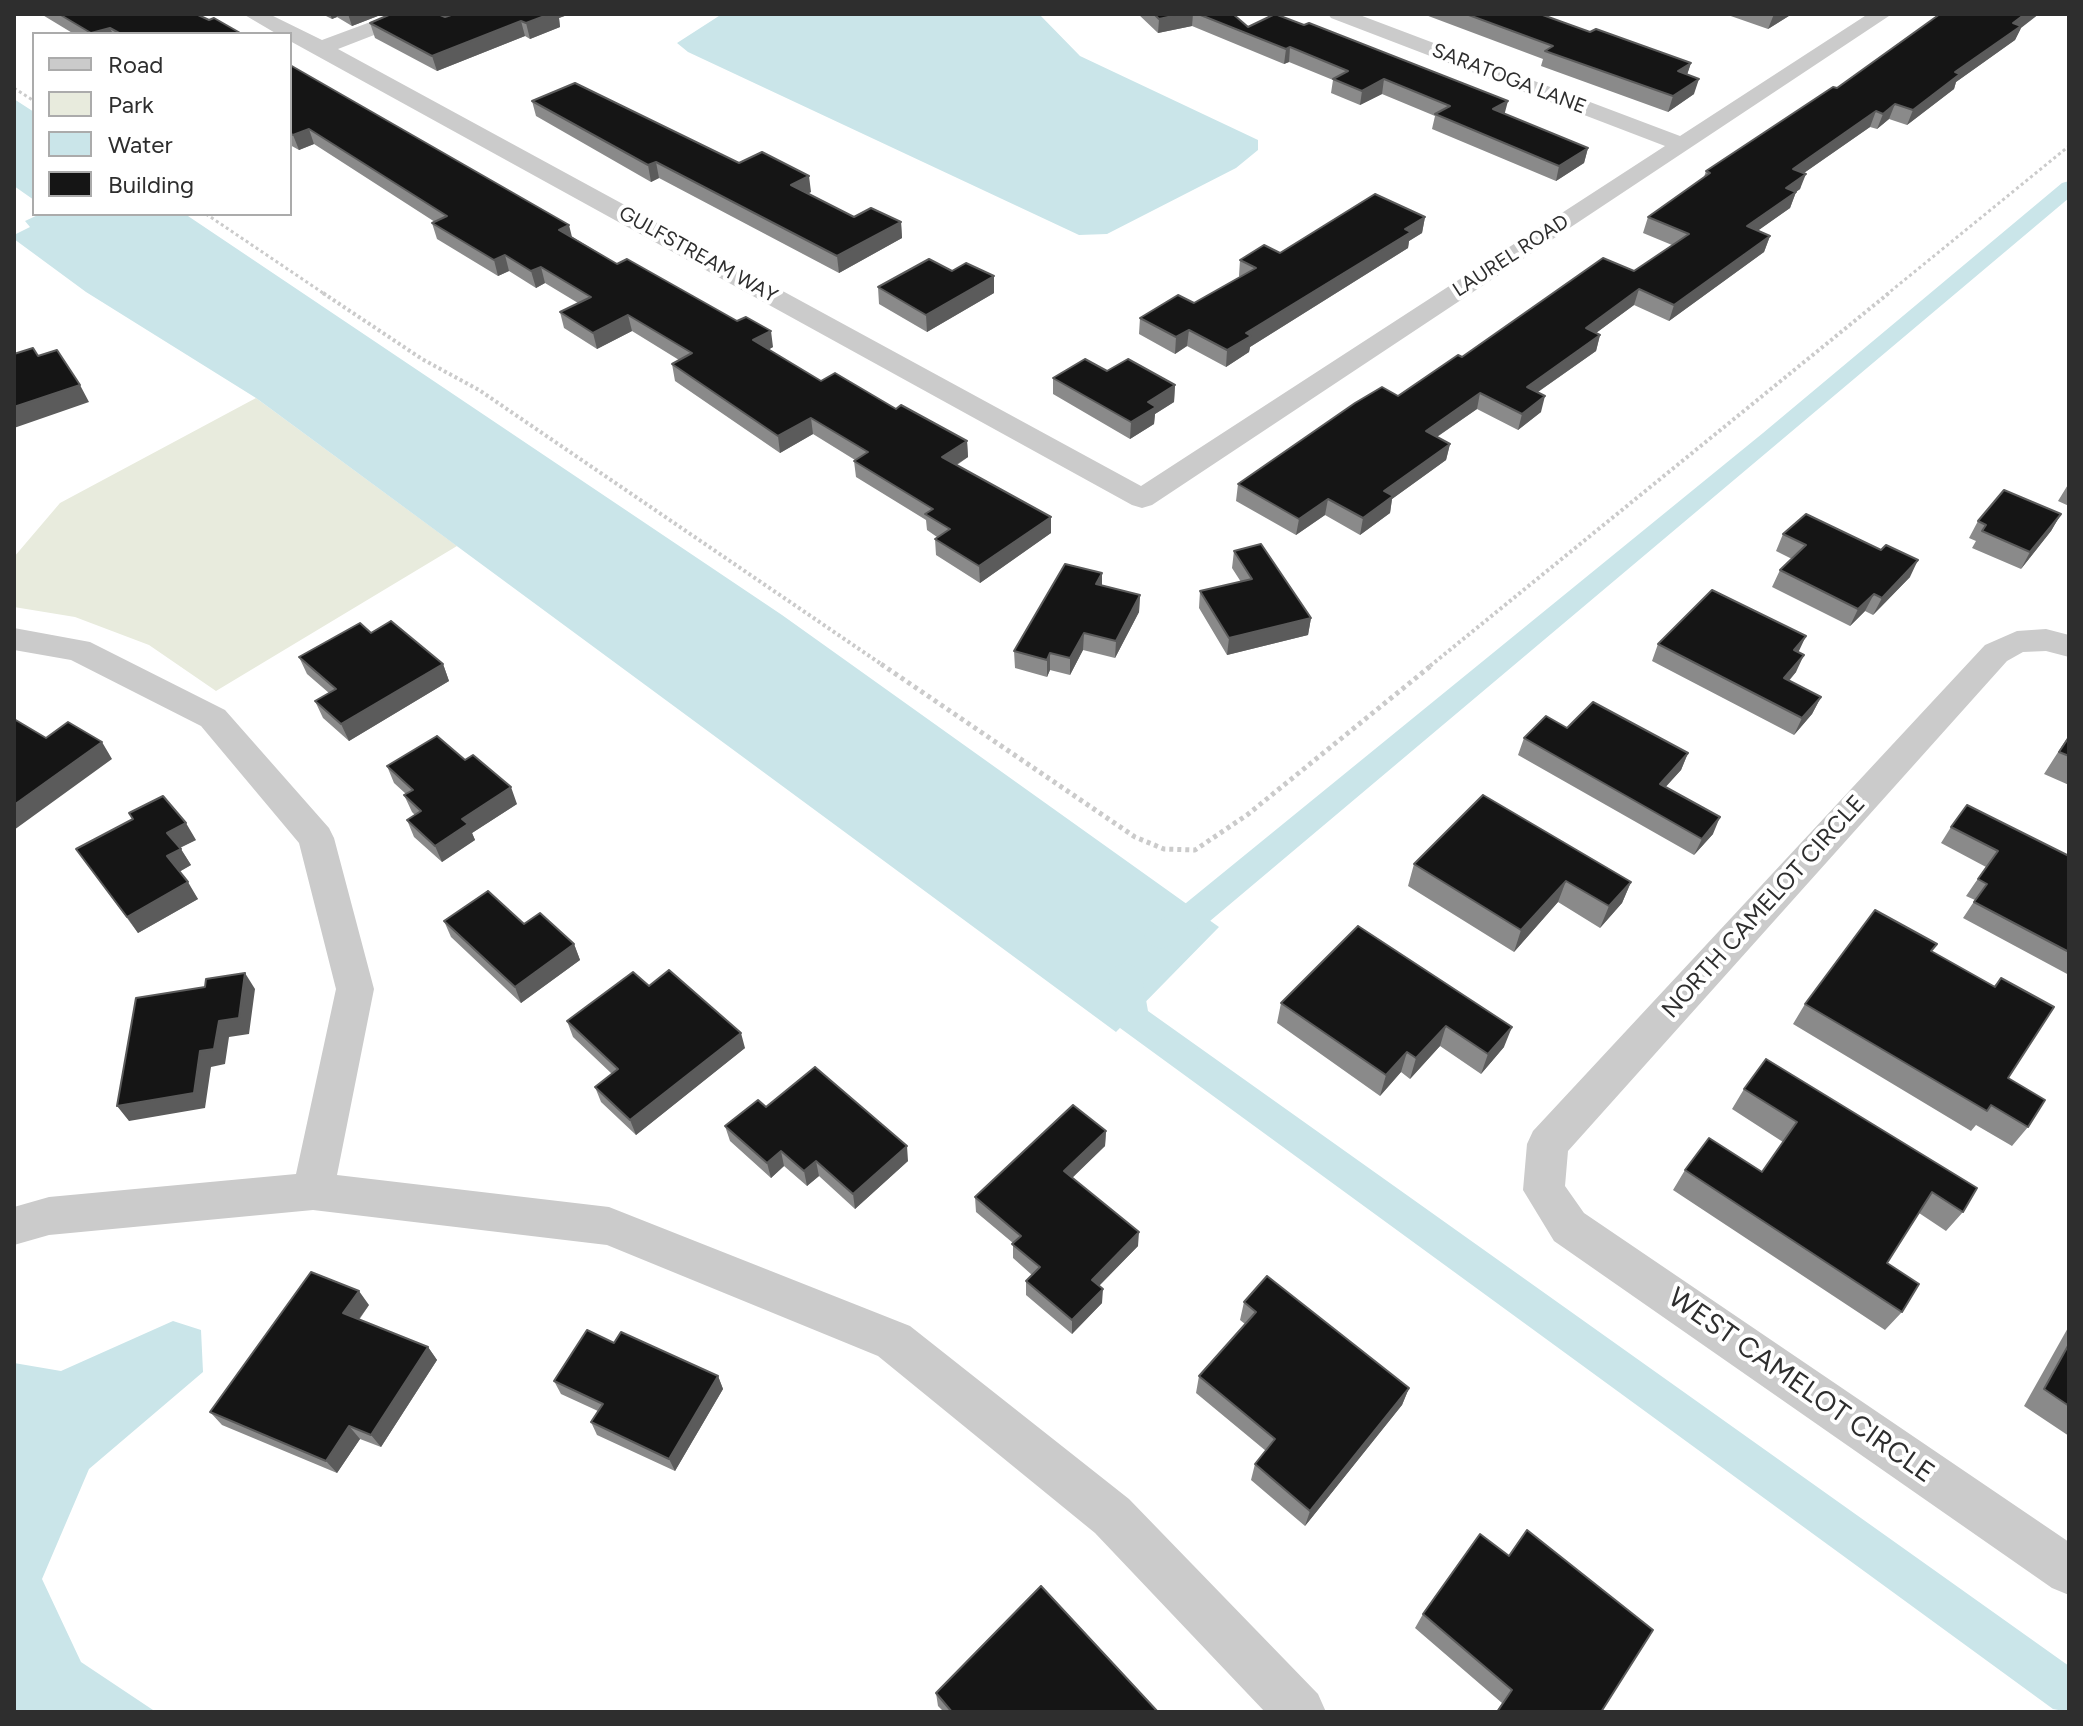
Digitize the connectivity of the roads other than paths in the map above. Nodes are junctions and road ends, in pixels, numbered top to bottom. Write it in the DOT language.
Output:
graph roads {
  1 [pos="253,14"];
  2 [pos="411,14"];
  3 [pos="1338,14"];
  4 [pos="1882,14"];
  5 [pos="289,32"];
  6 [pos="292,34"];
  7 [pos="321,48"];
  8 [pos="1680,144"];
  9 [pos="1142,499"];
  10 [pos="14,639"];
  11 [pos="2069,646"];
  12 [pos="1544,1190"];
  13 [pos="313,1191"];
  14 [pos="14,1226"];
  15 [pos="2069,1571"];
  16 [pos="1300,1712"];
  1 -- 5 [label="street, GULFSTREAM WAY"];
  2 -- 7 [label="street"];
  3 -- 8 [label="street, SARATOGA LANE"];
  4 -- 8 [label="street, LAUREL ROAD"];
  6 -- 7 [label="street, GULFSTREAM WAY"];
  7 -- 9 [label="street, GULFSTREAM WAY"];
  8 -- 9 [label="street, LAUREL ROAD"];
  10 -- 13 [label="street"];
  11 -- 12 [label="street, NORTH CAMELOT CIRCLE"];
  12 -- 15 [label="street, WEST CAMELOT CIRCLE"];
  13 -- 14 [label="street"];
  13 -- 16 [label="street"];
}
